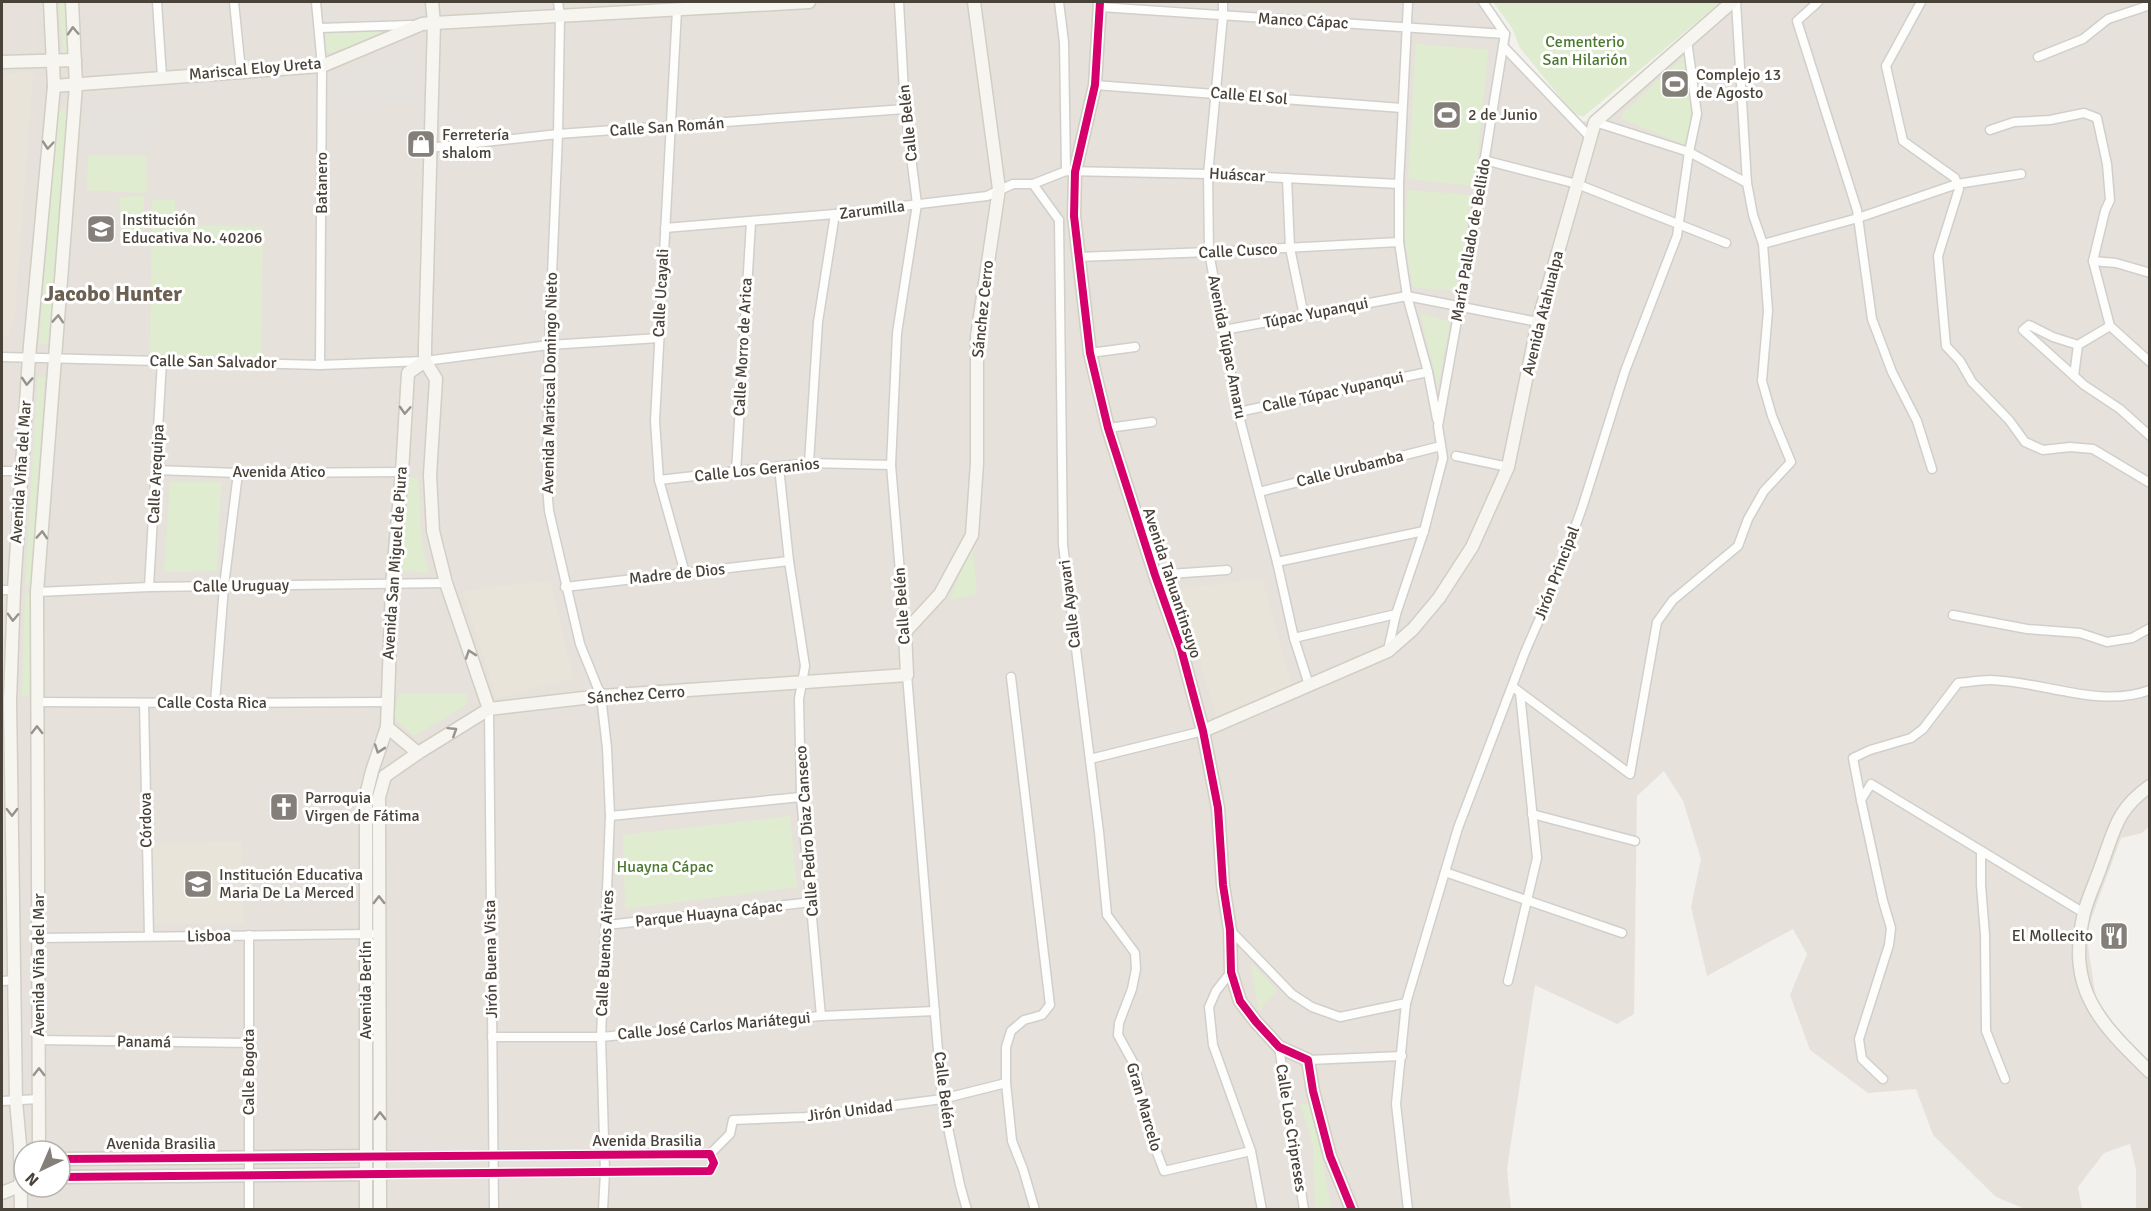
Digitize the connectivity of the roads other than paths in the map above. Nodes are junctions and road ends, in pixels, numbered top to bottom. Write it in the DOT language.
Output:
graph roads {
  1 [pos="50,2"];
  2 [pos="72,2"];
  3 [pos="157,2"];
  4 [pos="234,2"];
  5 [pos="316,2"];
  6 [pos="432,2"];
  7 [pos="558,2"];
  8 [pos="809,2"];
  9 [pos="899,2"];
  10 [pos="974,2"];
  11 [pos="1059,2"];
  12 [pos="1223,2"];
  13 [pos="1408,2"];
  14 [pos="1483,2"];
  15 [pos="1734,2"];
  16 [pos="1818,2"];
  17 [pos="1921,2"];
  18 [pos="732,4"];
  19 [pos="1100,4"];
  20 [pos="2150,5"];
  21 [pos="677,10"];
  22 [pos="560,16"];
  23 [pos="1223,16"];
  24 [pos="428,24"];
  25 [pos="319,28"];
  26 [pos="1408,28"];
  27 [pos="1505,34"];
  28 [pos="1687,40"];
  29 [pos="1503,46"];
  30 [pos="2038,57"];
  31 [pos="53,59"];
  32 [pos="75,60"];
  33 [pos="2,62"];
  34 [pos="322,66"];
  35 [pos="241,71"];
  36 [pos="162,77"];
  37 [pos="76,85"];
  38 [pos="1095,85"];
  39 [pos="54,86"];
  40 [pos="1216,93"];
  41 [pos="1402,108"];
  42 [pos="904,109"];
  43 [pos="1596,122"];
  44 [pos="670,128"];
  45 [pos="1990,130"];
  46 [pos="558,134"];
  47 [pos="1590,137"];
  48 [pos="429,148"];
  49 [pos="1689,152"];
  50 [pos="1484,160"];
  51 [pos="1070,171"];
  52 [pos="1208,174"];
  53 [pos="2021,174"];
  54 [pos="1287,178"];
  55 [pos="1747,183"];
  56 [pos="1034,184"];
  57 [pos="1398,184"];
  58 [pos="1577,184"];
  59 [pos="1957,184"];
  60 [pos="999,189"];
  61 [pos="917,204"];
  62 [pos="835,214"];
  63 [pos="1074,216"];
  64 [pos="1858,218"];
  65 [pos="1059,220"];
  66 [pos="751,222"];
  67 [pos="1680,225"];
  68 [pos="665,228"];
  69 [pos="1399,242"];
  70 [pos="1726,243"];
  71 [pos="1763,244"];
  72 [pos="1290,248"];
  73 [pos="1209,252"];
  74 [pos="1077,257"];
  75 [pos="2093,261"];
  76 [pos="2150,273"];
  77 [pos="1407,296"];
  78 [pos="1460,306"];
  79 [pos="1304,316"];
  80 [pos="1538,322"];
  81 [pos="2110,326"];
  82 [pos="1224,330"];
  83 [pos="659,338"];
  84 [pos="549,345"];
  85 [pos="2078,345"];
  86 [pos="1135,347"];
  87 [pos="1090,353"];
  88 [pos="2,357"];
  89 [pos="29,357"];
  90 [pos="56,358"];
  91 [pos="162,360"];
  92 [pos="425,361"];
  93 [pos="2150,362"];
  94 [pos="320,365"];
  95 [pos="1428,372"];
  96 [pos="2074,375"];
  97 [pos="1238,412"];
  98 [pos="1152,422"];
  99 [pos="1438,426"];
  100 [pos="1108,428"];
  101 [pos="2150,436"];
  102 [pos="1441,446"];
  103 [pos="1456,456"];
  104 [pos="809,463"];
  105 [pos="891,465"];
  106 [pos="779,467"];
  107 [pos="1508,467"];
  108 [pos="1932,469"];
  109 [pos="156,470"];
  110 [pos="2,471"];
  111 [pos="21,471"];
  112 [pos="402,472"];
  113 [pos="736,472"];
  114 [pos="238,473"];
  115 [pos="659,480"];
  116 [pos="2150,483"];
  117 [pos="1259,492"];
  118 [pos="1425,531"];
  119 [pos="789,561"];
  120 [pos="1277,562"];
  121 [pos="1227,570"];
  122 [pos="685,573"];
  123 [pos="1155,575"];
  124 [pos="446,583"];
  125 [pos="392,584"];
  126 [pos="224,586"];
  127 [pos="566,586"];
  128 [pos="149,587"];
  129 [pos="8,590"];
  130 [pos="37,592"];
  131 [pos="1396,614"];
  132 [pos="1953,615"];
  133 [pos="2150,628"];
  134 [pos="905,633"];
  135 [pos="1294,638"];
  136 [pos="1388,651"];
  137 [pos="907,675"];
  138 [pos="1011,677"];
  139 [pos="802,683"];
  140 [pos="1309,685"];
  141 [pos="1513,687"];
  142 [pos="2150,690"];
  143 [pos="1520,693"];
  144 [pos="601,696"];
  145 [pos="6,701"];
  146 [pos="37,702"];
  147 [pos="387,702"];
  148 [pos="144,703"];
  149 [pos="215,703"];
  150 [pos="489,709"];
  151 [pos="387,727"];
  152 [pos="1203,731"];
  153 [pos="418,753"];
  154 [pos="1090,759"];
  155 [pos="372,771"];
  156 [pos="385,776"];
  157 [pos="2150,786"];
  158 [pos="801,797"];
  159 [pos="1861,800"];
  160 [pos="1533,814"];
  161 [pos="610,816"];
  162 [pos="1635,840"];
  163 [pos="7,841"];
  164 [pos="1980,851"];
  165 [pos="1445,872"];
  166 [pos="1527,902"];
  167 [pos="812,903"];
  168 [pos="2084,913"];
  169 [pos="606,925"];
  170 [pos="1230,930"];
  171 [pos="1622,933"];
  172 [pos="373,934"];
  173 [pos="249,935"];
  174 [pos="149,936"];
  175 [pos="39,938"];
  176 [pos="1231,972"];
  177 [pos="1134,976"];
  178 [pos="15,980"];
  179 [pos="2,981"];
  180 [pos="1508,981"];
  181 [pos="1406,1004"];
  182 [pos="935,1011"];
  183 [pos="821,1016"];
  184 [pos="492,1037"];
  185 [pos="601,1037"];
  186 [pos="39,1040"];
  187 [pos="249,1043"];
  188 [pos="1279,1047"];
  189 [pos="1402,1056"];
  190 [pos="1308,1060"];
  191 [pos="2150,1072"];
  192 [pos="1883,1079"];
  193 [pos="2005,1079"];
  194 [pos="1006,1083"];
  195 [pos="39,1099"];
  196 [pos="942,1100"];
  197 [pos="2,1101"];
  198 [pos="16,1101"];
  199 [pos="20,1139"];
  200 [pos="39,1139"];
  201 [pos="1251,1150"];
  202 [pos="710,1154"];
  203 [pos="604,1155"];
  204 [pos="366,1156"];
  205 [pos="380,1156"];
  206 [pos="493,1156"];
  207 [pos="249,1157"];
  208 [pos="72,1159"];
  209 [pos="605,1172"];
  210 [pos="494,1173"];
  211 [pos="366,1174"];
  212 [pos="380,1174"];
  213 [pos="249,1175"];
  214 [pos="72,1177"];
  215 [pos="249,1209"];
  216 [pos="366,1209"];
  217 [pos="380,1209"];
  218 [pos="494,1209"];
  219 [pos="603,1209"];
  220 [pos="967,1209"];
  221 [pos="1035,1209"];
  222 [pos="1262,1209"];
  223 [pos="1304,1209"];
  224 [pos="1352,1209"];
  225 [pos="1408,1209"];
  1 -- 31 [label="street, Avenida Viña del Mar"];
  32 -- 2 [label="street, Avenida Viña del Mar, one-way"];
  3 -- 36 [label="street"];
  4 -- 35 [label="street"];
  5 -- 25 [label="street, Batanero"];
  6 -- 24 [label="street, Avenida San Miguel de Piura"];
  7 -- 22 [label="street, Avenida Mariscal Domingo Nieto"];
  8 -- 18 [label="street, Mariscal Eloy Ureta"];
  9 -- 42 [label="street, Calle Belén"];
  10 -- 60 [label="street, Sánchez Cerro"];
  11 -- 51 [label="street"];
  12 -- 23 [label="street, Avenida Túpac Amaru"];
  13 -- 26 [label="street"];
  14 -- 27 [label="street"];
  15 -- 28 [label="street, Avenida Atahualpa"];
  15 -- 55 [label="street"];
  16 -- 64 [label="street"];
  17 -- 59 [label="street"];
  18 -- 21 [label="street, Mariscal Eloy Ureta"];
  19 -- 23 [label="street, Manco Cápac"];
  19 -- 38 [label="street, Avenida Tahuantinsuyo"];
  20 -- 30 [label="street"];
  21 -- 22 [label="street, Mariscal Eloy Ureta"];
  21 -- 44 [label="street, Calle Ucayali"];
  22 -- 24 [label="street, Mariscal Eloy Ureta"];
  22 -- 46 [label="street, Avenida Mariscal Domingo Nieto"];
  23 -- 26 [label="street, Manco Cápac"];
  23 -- 40 [label="street, Avenida Túpac Amaru"];
  24 -- 25 [label="street"];
  24 -- 34 [label="street, Mariscal Eloy Ureta"];
  24 -- 48 [label="street, Avenida San Miguel de Piura"];
  25 -- 34 [label="street, Batanero"];
  26 -- 27 [label="street, Manco Cápac"];
  26 -- 41 [label="street"];
  27 -- 29 [label="street, María Pallado de Bellido"];
  28 -- 43 [label="street, Avenida Atahualpa"];
  28 -- 49 [label="street, Jirón Principal"];
  29 -- 47 [label="street"];
  29 -- 50 [label="street, María Pallado de Bellido"];
  31 -- 32 [label="street"];
  31 -- 33 [label="street"];
  31 -- 39 [label="street, Avenida Viña del Mar"];
  32 -- 37 [label="street, Avenida Viña del Mar"];
  34 -- 35 [label="street, Mariscal Eloy Ureta"];
  34 -- 94 [label="street, Batanero"];
  35 -- 36 [label="street, Mariscal Eloy Ureta"];
  36 -- 37 [label="street, Mariscal Eloy Ureta"];
  37 -- 39 [label="street, Mariscal Eloy Ureta"];
  90 -- 37 [label="street, Avenida Viña del Mar, one-way"];
  38 -- 40 [label="street, Calle El Sol"];
  38 -- 51 [label="street, Avenida Tahuantinsuyo"];
  39 -- 89 [label="street, Avenida Viña del Mar, one-way"];
  40 -- 41 [label="street, Calle El Sol"];
  40 -- 52 [label="street, Avenida Túpac Amaru"];
  41 -- 57 [label="street"];
  42 -- 44 [label="street, Calle San Román"];
  42 -- 61 [label="street, Calle Belén"];
  43 -- 47 [label="street, Avenida Atahualpa"];
  43 -- 49 [label="street"];
  44 -- 46 [label="street, Calle San Román"];
  44 -- 68 [label="street, Calle Ucayali"];
  45 -- 75 [label="street"];
  46 -- 48 [label="street, Calle San Román"];
  46 -- 84 [label="street, Avenida Mariscal Domingo Nieto"];
  47 -- 58 [label="street, Avenida Atahualpa"];
  48 -- 92 [label="street, Avenida San Miguel de Piura"];
  49 -- 55 [label="street"];
  49 -- 67 [label="street, Jirón Principal"];
  50 -- 58 [label="street"];
  50 -- 78 [label="street, María Pallado de Bellido"];
  51 -- 52 [label="street, Huáscar"];
  51 -- 56 [label="street, Zarumilla"];
  51 -- 63 [label="street, Avenida Tahuantinsuyo"];
  52 -- 54 [label="street, Huáscar"];
  52 -- 73 [label="street, Avenida Túpac Amaru"];
  53 -- 59 [label="street"];
  54 -- 57 [label="street, Huáscar"];
  54 -- 72 [label="street"];
  55 -- 71 [label="street"];
  56 -- 60 [label="street, Zarumilla"];
  56 -- 65 [label="street"];
  57 -- 69 [label="street"];
  58 -- 67 [label="street"];
  58 -- 80 [label="street, Avenida Atahualpa"];
  59 -- 64 [label="street"];
  59 -- 116 [label="street"];
  60 -- 61 [label="street, Zarumilla"];
  60 -- 134 [label="street, Sánchez Cerro"];
  61 -- 62 [label="street, Zarumilla"];
  61 -- 105 [label="street, Calle Belén"];
  62 -- 66 [label="street, Zarumilla"];
  62 -- 104 [label="street"];
  63 -- 65 [label="street"];
  63 -- 74 [label="street, Avenida Tahuantinsuyo"];
  64 -- 71 [label="street"];
  64 -- 108 [label="street"];
  65 -- 154 [label="street, Calle Ayavari"];
  66 -- 68 [label="street, Zarumilla"];
  66 -- 113 [label="street, Calle Morro de Arica"];
  67 -- 70 [label="street"];
  67 -- 141 [label="street, Jirón Principal"];
  68 -- 83 [label="street, Calle Ucayali"];
  69 -- 72 [label="street, Calle Cusco"];
  69 -- 77 [label="street"];
  71 -- 143 [label="street"];
  72 -- 73 [label="street, Calle Cusco"];
  72 -- 79 [label="street"];
  73 -- 74 [label="street, Calle Cusco"];
  73 -- 82 [label="street, Avenida Túpac Amaru"];
  74 -- 87 [label="street, Avenida Tahuantinsuyo"];
  75 -- 76 [label="street"];
  75 -- 81 [label="street"];
  77 -- 78 [label="street"];
  77 -- 79 [label="street, Túpac Yupanqui"];
  77 -- 95 [label="street"];
  78 -- 80 [label="street"];
  78 -- 99 [label="street, María Pallado de Bellido"];
  79 -- 82 [label="street, Túpac Yupanqui"];
  80 -- 107 [label="street, Avenida Atahualpa"];
  81 -- 85 [label="street"];
  81 -- 93 [label="street"];
  82 -- 97 [label="street, Avenida Túpac Amaru"];
  83 -- 84 [label="street, Calle San Salvador"];
  83 -- 115 [label="street, Calle Ucayali"];
  84 -- 92 [label="street, Calle San Salvador"];
  84 -- 127 [label="street, Avenida Mariscal Domingo Nieto"];
  85 -- 96 [label="street"];
  85 -- 96 [label="street"];
  86 -- 87 [label="street"];
  87 -- 100 [label="street, Avenida Tahuantinsuyo"];
  88 -- 89 [label="street, Calle San Salvador"];
  89 -- 90 [label="street, Calle San Salvador"];
  89 -- 111 [label="street, Avenida Viña del Mar, one-way"];
  90 -- 91 [label="street, Calle San Salvador"];
  130 -- 90 [label="street, Avenida Viña del Mar, one-way"];
  91 -- 94 [label="street, Calle San Salvador"];
  91 -- 109 [label="street, Calle Arequipa"];
  92 -- 94 [label="street, Calle San Salvador"];
  92 -- 112 [label="street, Avenida San Miguel de Piura, one-way"];
  92 -- 124 [label="street, Avenida San Miguel de Piura"];
  95 -- 97 [label="street, Calle Túpac Yupanqui"];
  95 -- 99 [label="street"];
  96 -- 101 [label="street"];
  97 -- 117 [label="street, Avenida Túpac Amaru"];
  98 -- 100 [label="street"];
  99 -- 102 [label="street, María Pallado de Bellido"];
  100 -- 123 [label="street, Avenida Tahuantinsuyo"];
  102 -- 117 [label="street, Calle Urubamba"];
  102 -- 118 [label="street"];
  103 -- 107 [label="street"];
  104 -- 105 [label="street, Calle Los Geranios"];
  104 -- 106 [label="street, Calle Los Geranios"];
  105 -- 134 [label="street, Calle Belén"];
  106 -- 113 [label="street, Calle Los Geranios"];
  106 -- 119 [label="street, Calle Pedro Diaz Canseco"];
  107 -- 136 [label="street, Avenida Atahualpa"];
  109 -- 114 [label="street, Avenida Atico"];
  109 -- 128 [label="street, Calle Arequipa"];
  110 -- 111 [label="street"];
  111 -- 129 [label="street, Avenida Viña del Mar"];
  112 -- 114 [label="street, Avenida Atico"];
  112 -- 125 [label="street, Avenida San Miguel de Piura"];
  113 -- 115 [label="street, Calle Los Geranios"];
  114 -- 126 [label="street"];
  115 -- 122 [label="street, Calle Ucayali"];
  117 -- 120 [label="street, Avenida Túpac Amaru"];
  118 -- 120 [label="street"];
  118 -- 131 [label="street"];
  119 -- 122 [label="street, Madre de Dios"];
  119 -- 139 [label="street, Calle Pedro Diaz Canseco"];
  120 -- 135 [label="street, Avenida Túpac Amaru"];
  121 -- 123 [label="street"];
  122 -- 127 [label="street, Madre de Dios"];
  123 -- 152 [label="street, Avenida Tahuantinsuyo"];
  124 -- 125 [label="street, Calle Uruguay"];
  150 -- 124 [label="street, Avenida San Miguel de Piura, one-way"];
  125 -- 126 [label="street, Calle Uruguay"];
  125 -- 147 [label="street, Avenida San Miguel de Piura"];
  126 -- 128 [label="street, Calle Uruguay"];
  126 -- 149 [label="street"];
  127 -- 144 [label="street, Avenida Mariscal Domingo Nieto"];
  128 -- 130 [label="street, Calle Uruguay"];
  129 -- 145 [label="street, Avenida Viña del Mar, one-way"];
  130 -- 146 [label="street, Avenida Viña del Mar"];
  131 -- 135 [label="street"];
  131 -- 136 [label="street"];
  132 -- 133 [label="street"];
  134 -- 137 [label="street, Calle Belén"];
  135 -- 140 [label="street, Avenida Túpac Amaru"];
  136 -- 140 [label="street, Avenida Atahualpa"];
  137 -- 139 [label="street, Sánchez Cerro"];
  137 -- 182 [label="street, Calle Belén"];
  138 -- 194 [label="street"];
  139 -- 144 [label="street, Sánchez Cerro"];
  139 -- 158 [label="street, Calle Pedro Diaz Canseco"];
  140 -- 152 [label="street, Avenida Atahualpa"];
  141 -- 143 [label="street"];
  141 -- 165 [label="street, Jirón Principal"];
  142 -- 159 [label="street"];
  143 -- 160 [label="street"];
  144 -- 150 [label="street, Sánchez Cerro"];
  144 -- 161 [label="street, Calle Buenos Aires"];
  145 -- 163 [label="street, Avenida Viña del Mar, one-way"];
  146 -- 148 [label="street, Calle Costa Rica"];
  175 -- 146 [label="street, Avenida Viña del Mar, one-way"];
  147 -- 149 [label="street, Calle Costa Rica"];
  147 -- 151 [label="street, Avenida San Miguel de Piura"];
  148 -- 149 [label="street, Calle Costa Rica"];
  148 -- 174 [label="street, Córdova"];
  153 -- 150 [label="street, Sánchez Cerro, one-way"];
  150 -- 184 [label="street, Jirón Buena Vista"];
  151 -- 153 [label="street"];
  151 -- 155 [label="street, Avenida San Miguel de Piura, one-way"];
  152 -- 154 [label="street"];
  152 -- 170 [label="street, Avenida Tahuantinsuyo"];
  153 -- 156 [label="street, Sánchez Cerro"];
  154 -- 177 [label="street, Calle Ayavari"];
  155 -- 156 [label="street"];
  155 -- 172 [label="street, Avenida Berlín"];
  172 -- 156 [label="street, Avenida Berlín, one-way"];
  157 -- 168 [label="street"];
  158 -- 161 [label="street"];
  158 -- 167 [label="street, Calle Pedro Diaz Canseco"];
  159 -- 164 [label="street"];
  159 -- 192 [label="street"];
  160 -- 162 [label="street"];
  160 -- 166 [label="street"];
  161 -- 169 [label="street, Calle Buenos Aires"];
  163 -- 178 [label="street, Avenida Viña del Mar"];
  164 -- 168 [label="street"];
  164 -- 193 [label="street"];
  165 -- 166 [label="street"];
  165 -- 181 [label="street, Jirón Principal"];
  166 -- 171 [label="street"];
  166 -- 180 [label="street"];
  167 -- 169 [label="street, Parque Huayna Cápac"];
  167 -- 183 [label="street, Calle Pedro Diaz Canseco"];
  168 -- 191 [label="street"];
  169 -- 185 [label="street, Calle Buenos Aires"];
  170 -- 176 [label="street, Avenida Tahuantinsuyo"];
  170 -- 181 [label="street"];
  172 -- 173 [label="street, Lisboa"];
  172 -- 204 [label="street, Avenida Berlín"];
  205 -- 172 [label="street, Avenida Berlín, one-way"];
  173 -- 174 [label="street, Lisboa"];
  173 -- 187 [label="street, Calle Bogota"];
  174 -- 175 [label="street, Lisboa"];
  175 -- 186 [label="street, Avenida Viña del Mar"];
  176 -- 188 [label="street, Avenida Tahuantinsuyo"];
  176 -- 201 [label="street"];
  177 -- 201 [label="street, Gran Marcelo"];
  178 -- 179 [label="street"];
  178 -- 198 [label="street, Avenida Viña del Mar"];
  181 -- 189 [label="street, Jirón Principal"];
  182 -- 183 [label="street, Calle José Carlos Mariátegui"];
  182 -- 196 [label="street, Calle Belén"];
  183 -- 185 [label="street, Calle José Carlos Mariátegui"];
  184 -- 185 [label="street, Calle José Carlos Mariátegui"];
  184 -- 206 [label="street, Jirón Buena Vista"];
  185 -- 203 [label="street, Calle Buenos Aires"];
  186 -- 187 [label="street, Panamá"];
  195 -- 186 [label="street, Avenida Viña del Mar, one-way"];
  187 -- 207 [label="street, Calle Bogota"];
  188 -- 190 [label="street, Avenida Tahuantinsuyo"];
  188 -- 223 [label="street, Calle Los Cripreses"];
  189 -- 190 [label="street"];
  189 -- 225 [label="street, Jirón Principal"];
  190 -- 224 [label="street"];
  194 -- 196 [label="street, Jirón Unidad"];
  194 -- 221 [label="street"];
  195 -- 198 [label="street"];
  195 -- 200 [label="street, Avenida Viña del Mar"];
  196 -- 202 [label="street, Jirón Unidad"];
  196 -- 220 [label="street, Calle Belén"];
  197 -- 198 [label="street"];
  198 -- 199 [label="street, Avenida Viña del Mar"];
  201 -- 222 [label="street"];
  202 -- 203 [label="street, Avenida Brasilia"];
  202 -- 209 [label="street, Avenida Brasilia"];
  203 -- 206 [label="street, Avenida Brasilia"];
  203 -- 209 [label="street, Calle Buenos Aires"];
  204 -- 205 [label="street, Avenida Brasilia"];
  204 -- 207 [label="street, Avenida Brasilia"];
  204 -- 211 [label="street, Avenida Berlín"];
  205 -- 206 [label="street, Avenida Brasilia"];
  205 -- 212 [label="street, Avenida Berlín"];
  206 -- 210 [label="street, Jirón Buena Vista"];
  207 -- 208 [label="street, Avenida Brasilia"];
  207 -- 213 [label="street, Calle Bogota"];
  209 -- 210 [label="street, Avenida Brasilia"];
  209 -- 219 [label="street, Calle Buenos Aires"];
  210 -- 212 [label="street, Avenida Brasilia"];
  210 -- 218 [label="street, Jirón Buena Vista"];
  211 -- 212 [label="street, Avenida Brasilia"];
  211 -- 213 [label="street, Avenida Brasilia"];
  211 -- 216 [label="street, Avenida Berlín"];
  212 -- 217 [label="street, Avenida Berlín"];
  213 -- 214 [label="street, Avenida Brasilia"];
  213 -- 215 [label="street, Calle Bogota"];
}
